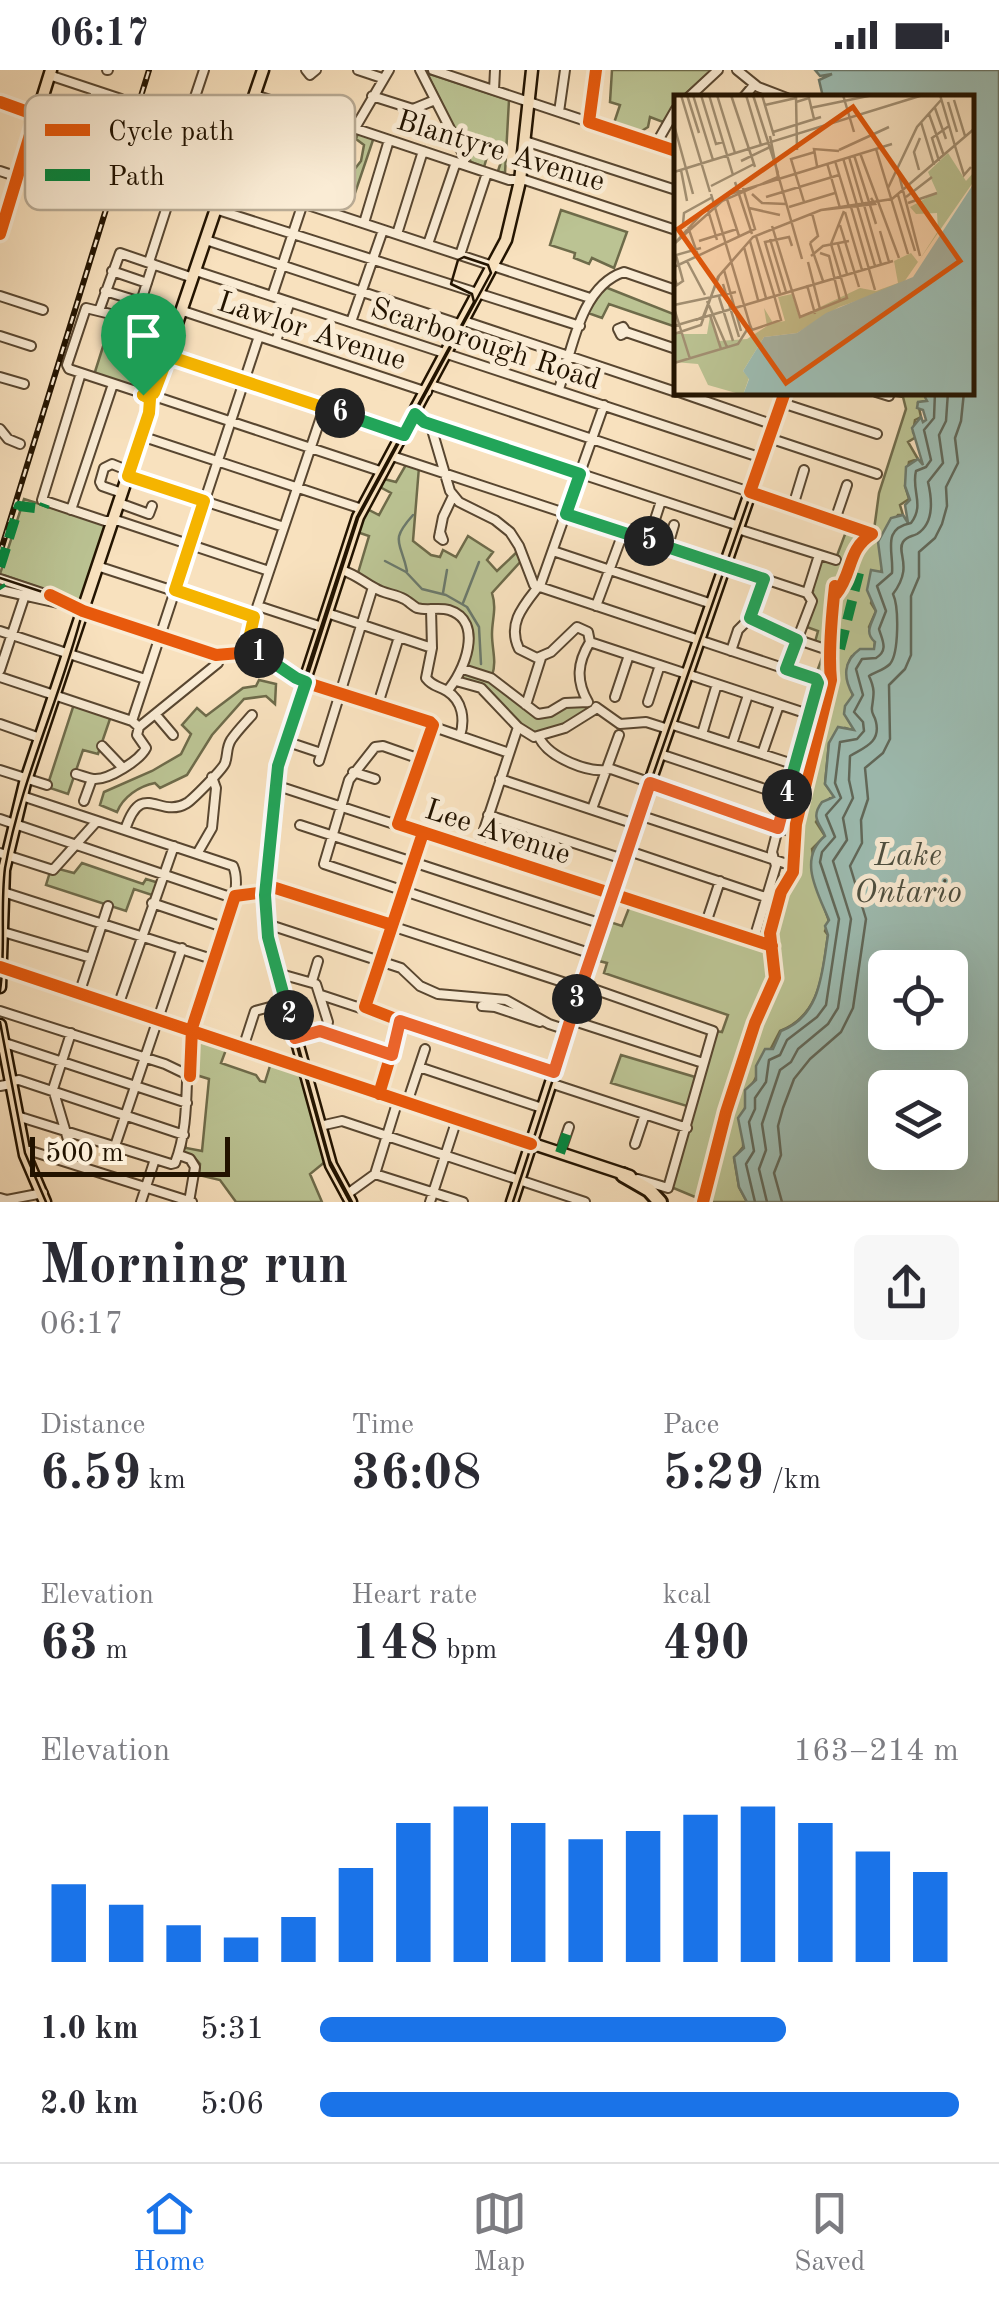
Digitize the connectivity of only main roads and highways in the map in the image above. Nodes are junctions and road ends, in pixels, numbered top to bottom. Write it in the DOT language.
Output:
graph roads {
  1 [pos="263,70"];
  2 [pos="532,70"];
  3 [pos="255,95"];
  4 [pos="0,102"];
  5 [pos="25,110"];
  6 [pos="25,152"];
  7 [pos="216,210"];
  8 [pos="3,214"];
  9 [pos="0,234"];
  10 [pos="783,398"];
  11 [pos="4,854"];
  12 [pos="2,888"];
  13 [pos="1,968"];
  14 [pos="0,986"];
  15 [pos="0,1025"];
  16 [pos="3,1048"];
  17 [pos="304,1068"];
  18 [pos="7,1084"];
  19 [pos="531,1144"];
  20 [pos="622,1175"];
  21 [pos="44,1197"];
  22 [pos="664,1197"];
  23 [pos="348,1198"];
  24 [pos="512,1202"];
  1 -- 3 [label="main road"];
  2 -- 17 [label="main road"];
  4 -- 5 [label="main road"];
  6 -- 8 [label="main road"];
  7 -- 11 [label="main road"];
  8 -- 9 [label="main road"];
  10 -- 19 [label="main road"];
  11 -- 12 [label="main road"];
  12 -- 13 [label="main road"];
  13 -- 14 [label="main road"];
  13 -- 17 [label="main road"];
  15 -- 16 [label="main road"];
  16 -- 18 [label="main road"];
  17 -- 19 [label="main road"];
  17 -- 23 [label="main road"];
  18 -- 21 [label="main road"];
  19 -- 20 [label="main road"];
  19 -- 24 [label="main road"];
  20 -- 22 [label="highway"];
}
